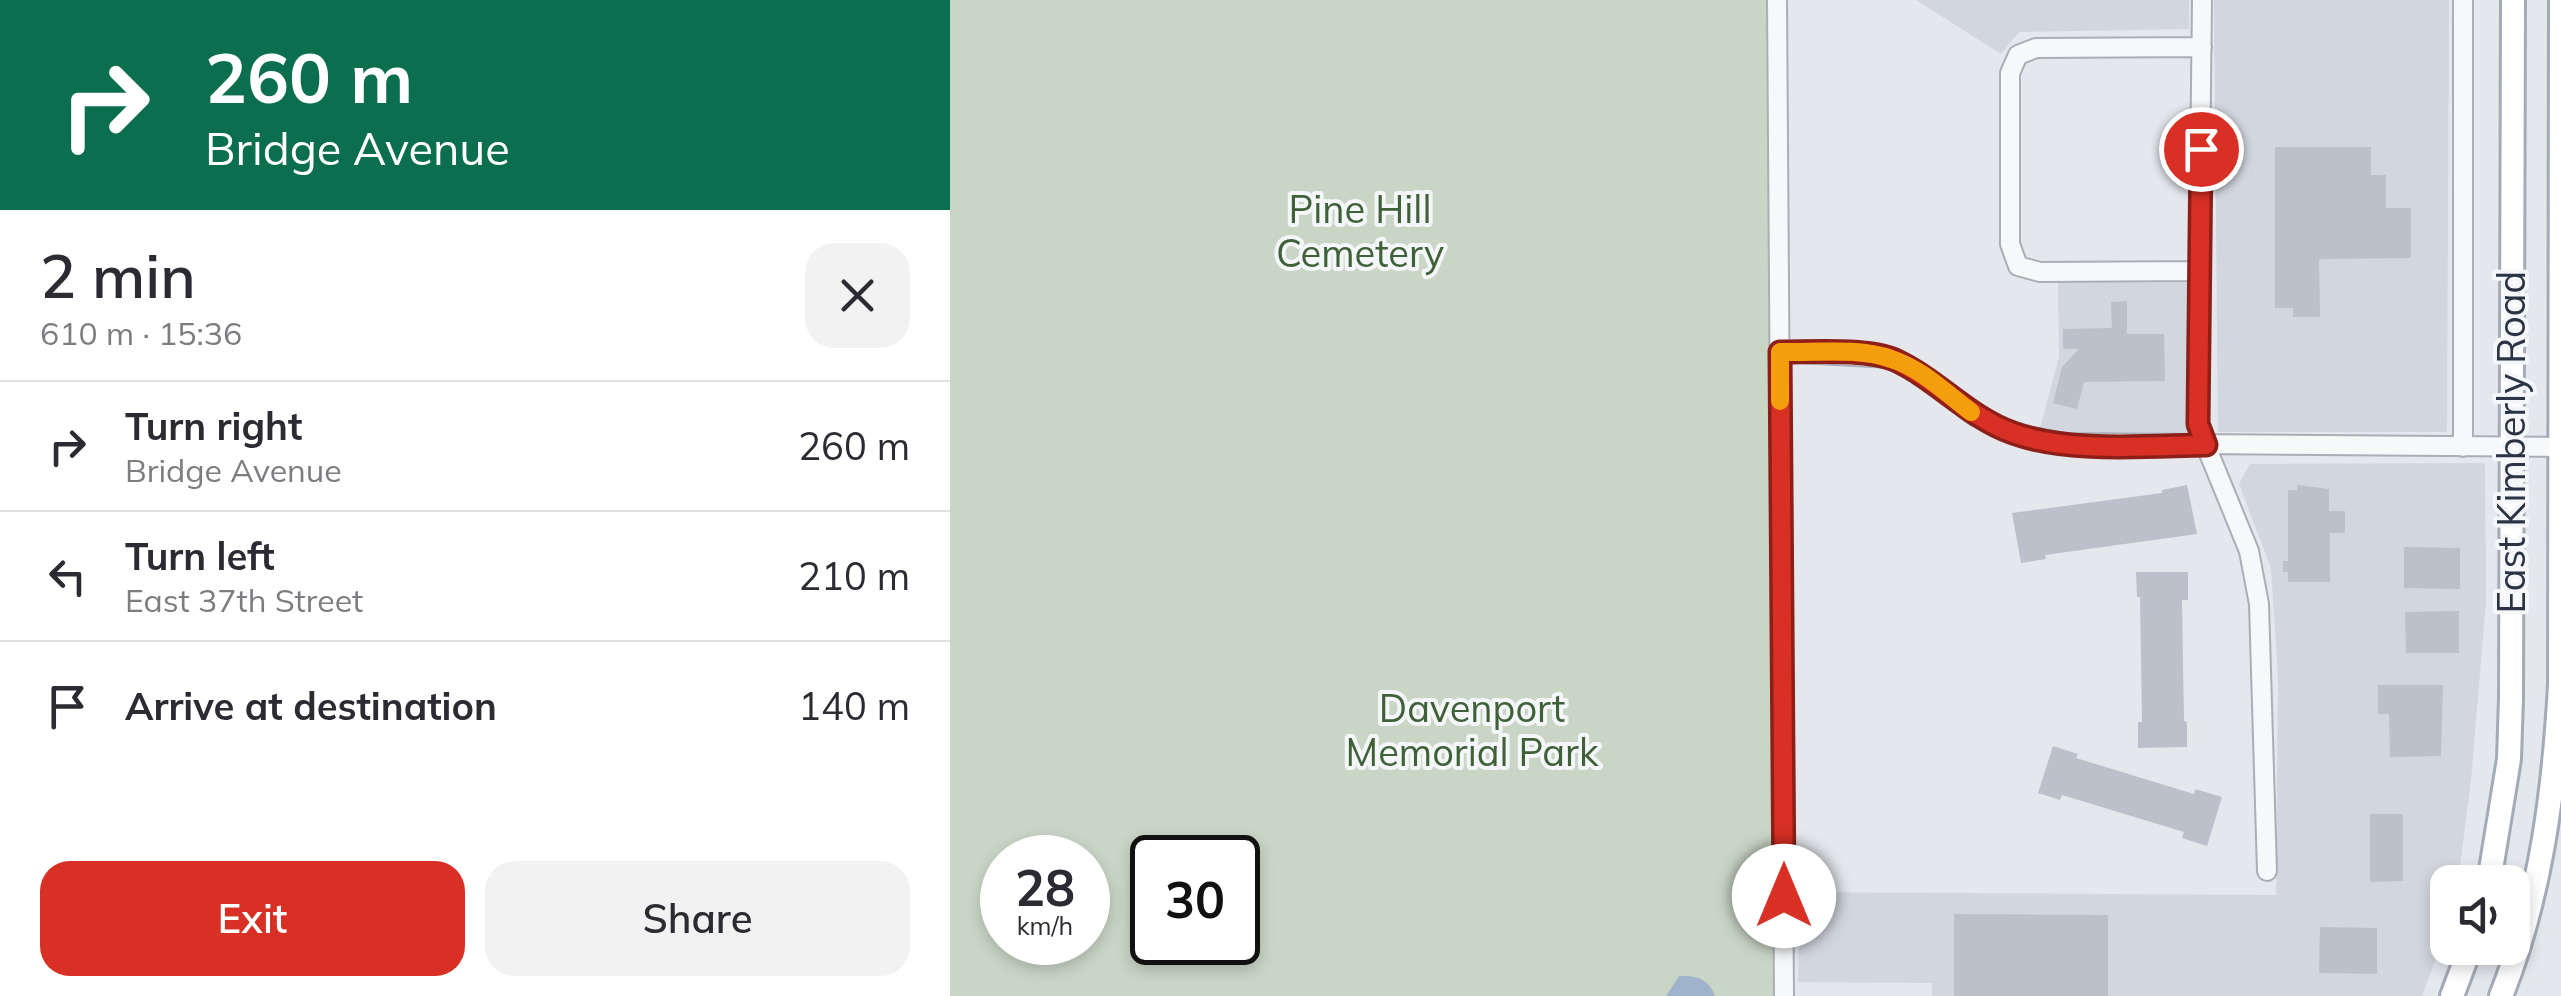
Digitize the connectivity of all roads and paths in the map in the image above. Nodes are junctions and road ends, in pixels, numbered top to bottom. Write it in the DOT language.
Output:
graph roads {
  1 [pos="1777,0"];
  2 [pos="2202,0"];
  3 [pos="2463,0"];
  4 [pos="2513,0"];
  5 [pos="2561,0"];
  6 [pos="2202,48"];
  7 [pos="2200,272"];
  8 [pos="1780,352"];
  9 [pos="2206,445"];
  10 [pos="2513,446"];
  11 [pos="2463,447"];
  12 [pos="2561,447"];
  13 [pos="2492,865"];
  14 [pos="2266,871"];
  15 [pos="2464,965"];
  16 [pos="1784,996"];
  17 [pos="2452,996"];
  18 [pos="2501,996"];
  1 -- 8 [label="street"];
  2 -- 6 [label="street"];
  3 -- 11 [label="street"];
  4 -- 10 [label="main road, East Kimberly Road"];
  5 -- 12 [label="main road, East Kimberly Road"];
  6 -- 7 [label="street"];
  6 -- 7 [label="street"];
  7 -- 9 [label="street"];
  8 -- 9 [label="street"];
  8 -- 16 [label="street"];
  9 -- 11 [label="street"];
  9 -- 14 [label="street"];
  10 -- 11 [label="street"];
  10 -- 12 [label="street"];
  10 -- 13 [label="main road, East Kimberly Road"];
  12 -- 18 [label="main road, East Kimberly Road"];
  15 -- 17 [label="main road"];
}
